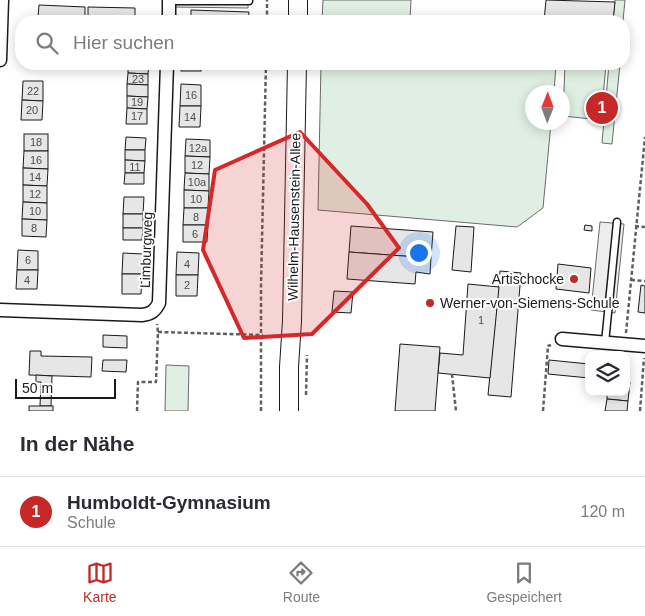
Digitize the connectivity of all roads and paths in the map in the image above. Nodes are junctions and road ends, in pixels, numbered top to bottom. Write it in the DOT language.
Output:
graph roads {
  1 [pos="2,0"];
  2 [pos="169,0"];
  3 [pos="267,0"];
  4 [pos="298,0"];
  5 [pos="249,1"];
  6 [pos="168,15"];
  7 [pos="267,15"];
  8 [pos="298,15"];
  9 [pos="0,60"];
  10 [pos="167,70"];
  11 [pos="266,70"];
  12 [pos="297,70"];
  13 [pos="645,137"];
  14 [pos="617,222"];
  15 [pos="636,226"];
  16 [pos="645,227"];
  17 [pos="631,280"];
  18 [pos="645,281"];
  19 [pos="0,310"];
  20 [pos="150,314"];
  21 [pos="158,332"];
  22 [pos="263,335"];
  23 [pos="562,339"];
  24 [pos="605,343"];
  25 [pos="625,345"];
  26 [pos="645,346"];
  27 [pos="645,351"];
  28 [pos="288,370"];
  29 [pos="452,374"];
  30 [pos="138,411"];
  31 [pos="261,411"];
  32 [pos="277,411"];
  33 [pos="289,411"];
  34 [pos="456,411"];
  35 [pos="543,411"];
  36 [pos="640,411"];
  1 -- 9 [label="street"];
  2 -- 5 [label="lane"];
  2 -- 6 [label="street"];
  3 -- 7 [label="path"];
  4 -- 8 [label="street"];
  10 -- 20 [label="street, Limburgweg"];
  11 -- 22 [label="path"];
  12 -- 28 [label="street, Wilhelm-Hausenstein-Allee"];
  13 -- 15 [label="path"];
  14 -- 24 [label="lane"];
  15 -- 16 [label="path"];
  15 -- 17 [label="path"];
  17 -- 18 [label="path"];
  17 -- 25 [label="path"];
  19 -- 20 [label="street"];
  20 -- 21 [label="path"];
  21 -- 22 [label="path"];
  21 -- 30 [label="path"];
  22 -- 31 [label="path"];
  23 -- 24 [label="street"];
  23 -- 35 [label="path"];
  24 -- 25 [label="street"];
  25 -- 26 [label="street"];
  27 -- 36 [label="path"];
  28 -- 32 [label="street, Wilhelm-Hausenstein-Allee"];
  28 -- 33 [label="street, Wilhelm-Hausenstein-Allee"];
  29 -- 34 [label="path"];
}
